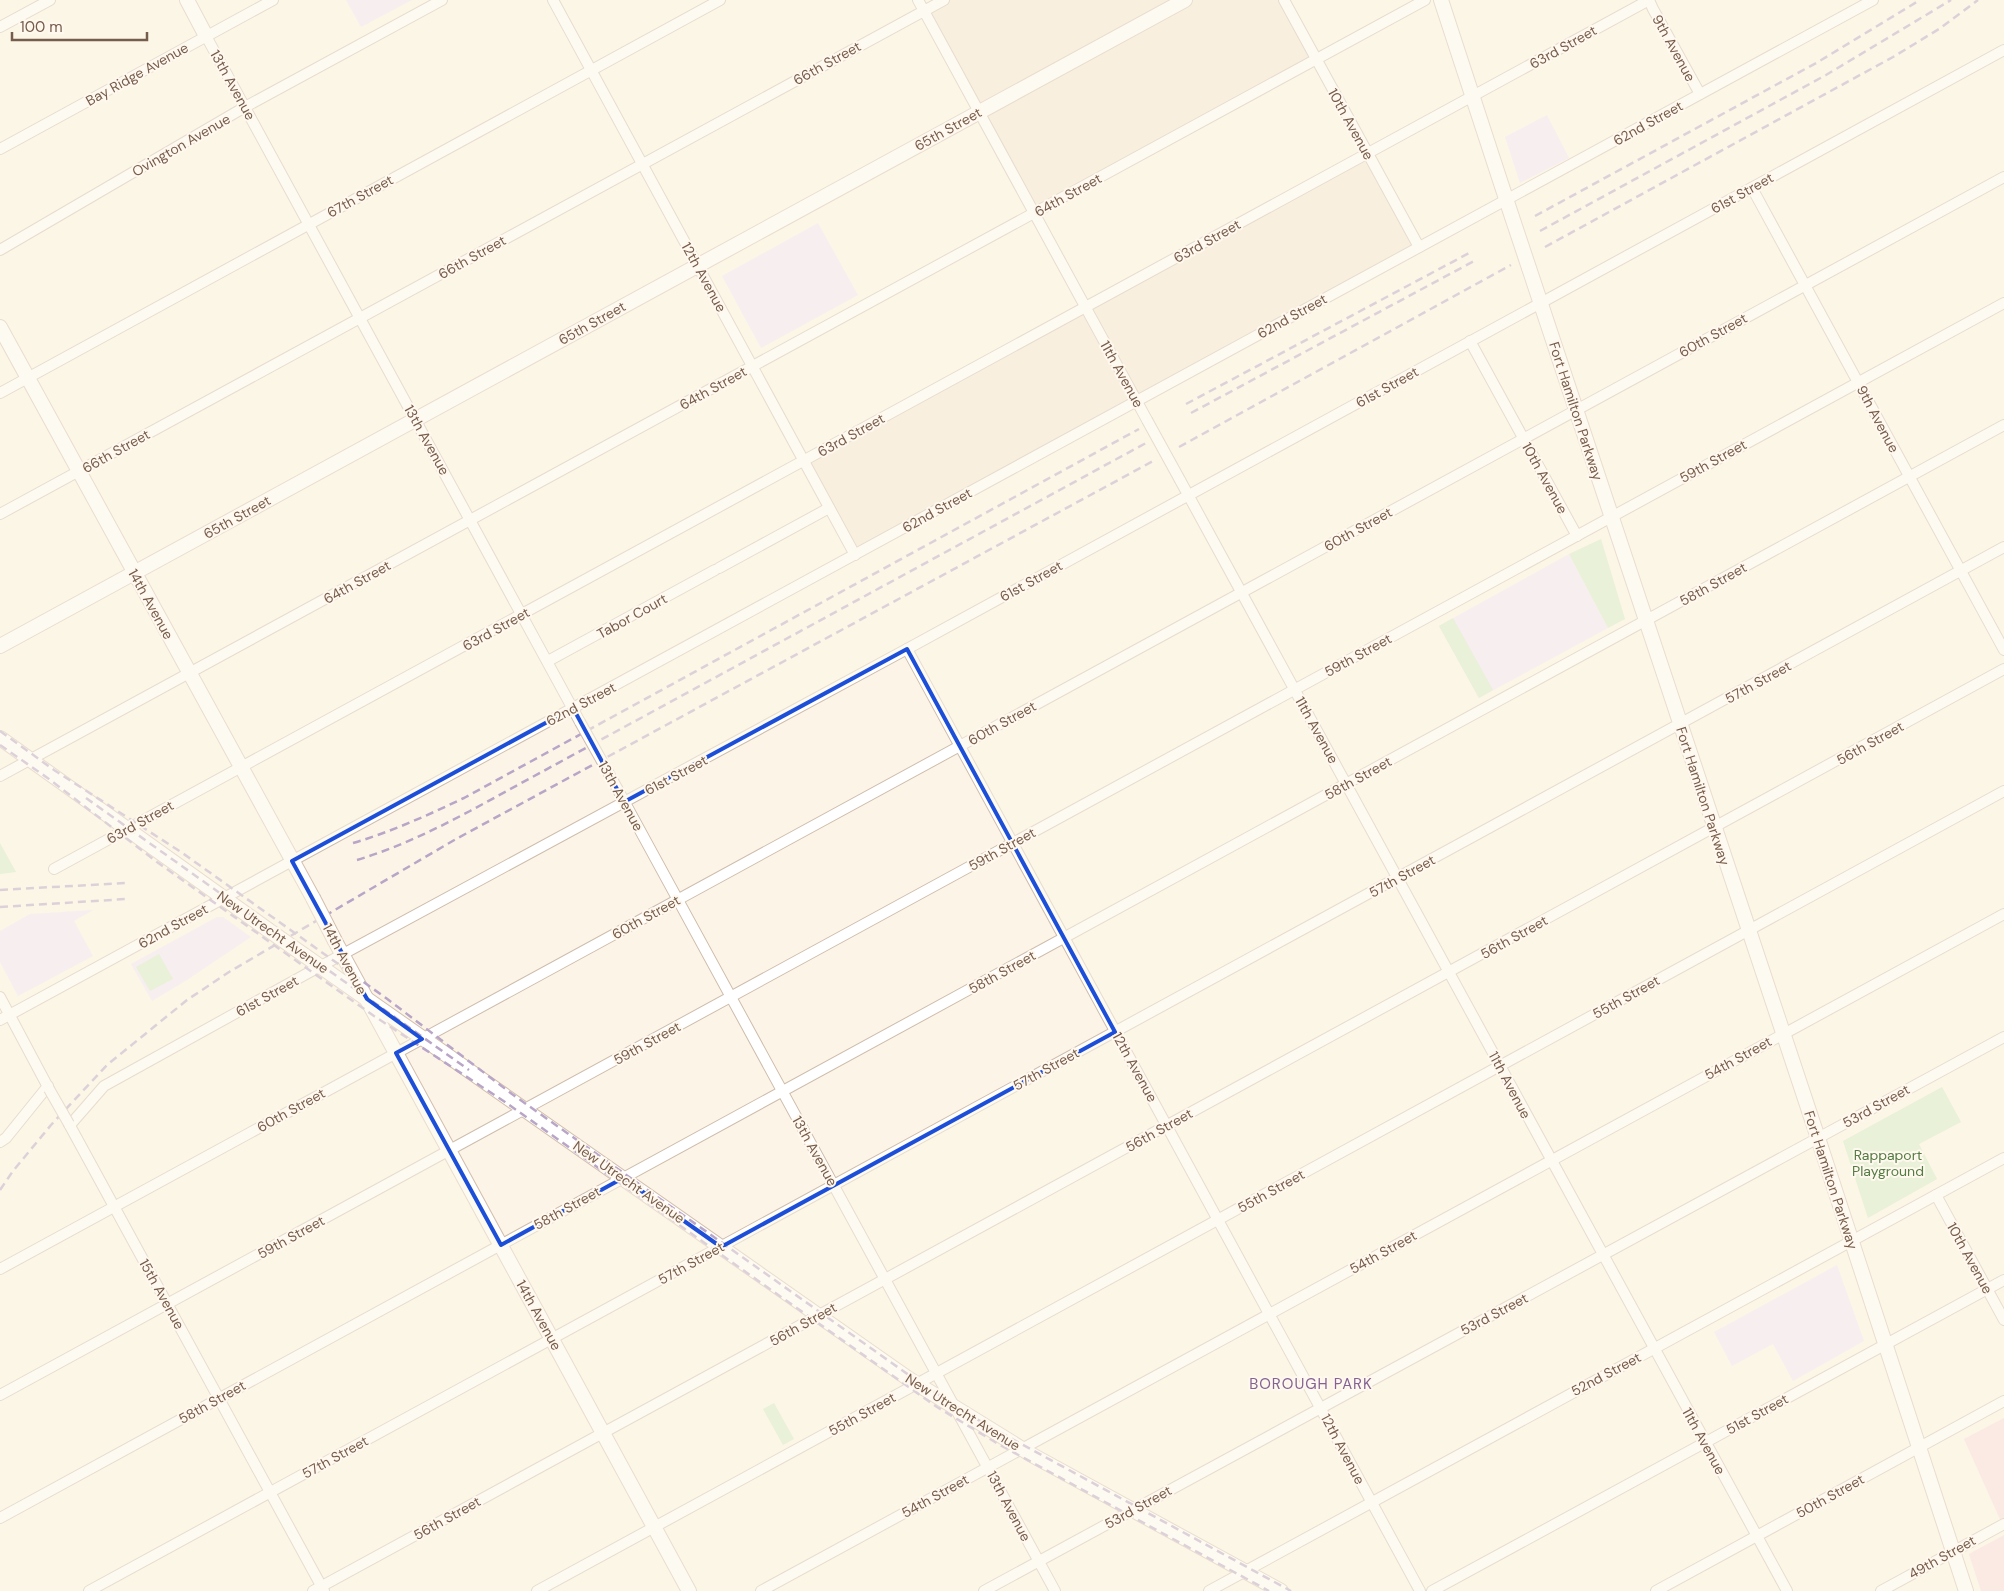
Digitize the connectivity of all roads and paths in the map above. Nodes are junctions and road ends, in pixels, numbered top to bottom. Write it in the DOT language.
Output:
graph roads {
  1 [pos="50,0"];
  2 [pos="187,0"];
  3 [pos="273,0"];
  4 [pos="442,0"];
  5 [pos="552,0"];
  6 [pos="720,0"];
  7 [pos="918,0"];
  8 [pos="944,0"];
  9 [pos="1185,0"];
  10 [pos="1284,0"];
  11 [pos="1425,0"];
  12 [pos="1441,0"];
  13 [pos="1649,0"];
  14 [pos="1873,0"];
  15 [pos="924,11"];
  16 [pos="0,27"];
  17 [pos="206,36"];
  18 [pos="2004,50"];
  19 [pos="1316,59"];
  20 [pos="591,70"];
  21 [pos="1700,94"];
  22 [pos="1472,96"];
  23 [pos="245,107"];
  24 [pos="980,112"];
  25 [pos="0,149"];
  26 [pos="1368,153"];
  27 [pos="642,164"];
  28 [pos="2004,176"];
  29 [pos="1752,188"];
  30 [pos="1507,200"];
  31 [pos="1034,213"];
  32 [pos="309,224"];
  33 [pos="1419,247"];
  34 [pos="0,250"];
  35 [pos="697,266"];
  36 [pos="1805,285"];
  37 [pos="1538,296"];
  38 [pos="2004,303"];
  39 [pos="1086,307"];
  40 [pos="360,318"];
  41 [pos="0,327"];
  42 [pos="1470,341"];
  43 [pos="753,367"];
  44 [pos="27,378"];
  45 [pos="1858,382"];
  46 [pos="0,392"];
  47 [pos="1137,401"];
  48 [pos="1576,410"];
  49 [pos="416,419"];
  50 [pos="2004,425"];
  51 [pos="1523,439"];
  52 [pos="804,461"];
  53 [pos="79,472"];
  54 [pos="1909,477"];
  55 [pos="1188,495"];
  56 [pos="829,508"];
  57 [pos="0,514"];
  58 [pos="1611,517"];
  59 [pos="471,520"];
  60 [pos="1577,536"];
  61 [pos="2004,547"];
  62 [pos="855,555"];
  63 [pos="1961,571"];
  64 [pos="134,573"];
  65 [pos="1241,592"];
  66 [pos="522,614"];
  67 [pos="1646,621"];
  68 [pos="0,646"];
  69 [pos="907,649"];
  70 [pos="2004,650"];
  71 [pos="548,661"];
  72 [pos="2004,669"];
  73 [pos="189,674"];
  74 [pos="1294,690"];
  75 [pos="573,708"];
  76 [pos="1680,724"];
  77 [pos="0,738"];
  78 [pos="960,746"];
  79 [pos="30,760"];
  80 [pos="241,768"];
  81 [pos="0,776"];
  82 [pos="1347,784"];
  83 [pos="2004,791"];
  84 [pos="624,802"];
  85 [pos="1714,828"];
  86 [pos="128,830"];
  87 [pos="1012,843"];
  88 [pos="292,861"];
  89 [pos="54,870"];
  90 [pos="1398,879"];
  91 [pos="225,898"];
  92 [pos="678,900"];
  93 [pos="2004,914"];
  94 [pos="1748,931"];
  95 [pos="1064,938"];
  96 [pos="343,955"];
  97 [pos="321,967"];
  98 [pos="1450,972"];
  99 [pos="0,997"];
  100 [pos="731,997"];
  101 [pos="367,999"];
  102 [pos="10,1015"];
  103 [pos="0,1020"];
  104 [pos="1115,1032"];
  105 [pos="1782,1034"];
  106 [pos="2004,1037"];
  107 [pos="422,1038"];
  108 [pos="396,1053"];
  109 [pos="1500,1066"];
  110 [pos="49,1087"];
  111 [pos="782,1091"];
  112 [pos="525,1109"];
  113 [pos="69,1125"];
  114 [pos="1167,1126"];
  115 [pos="1818,1138"];
  116 [pos="0,1142"];
  117 [pos="449,1150"];
  118 [pos="2004,1158"];
  119 [pos="1551,1160"];
  120 [pos="623,1178"];
  121 [pos="834,1185"];
  122 [pos="1936,1195"];
  123 [pos="114,1206"];
  124 [pos="1218,1220"];
  125 [pos="1851,1241"];
  126 [pos="501,1245"];
  127 [pos="721,1247"];
  128 [pos="1604,1255"];
  129 [pos="0,1269"];
  130 [pos="885,1279"];
  131 [pos="2004,1280"];
  132 [pos="1987,1289"];
  133 [pos="167,1304"];
  134 [pos="1269,1314"];
  135 [pos="818,1316"];
  136 [pos="2004,1320"];
  137 [pos="552,1339"];
  138 [pos="1885,1344"];
  139 [pos="1654,1349"];
  140 [pos="936,1373"];
  141 [pos="917,1384"];
  142 [pos="0,1395"];
  143 [pos="219,1398"];
  144 [pos="2004,1401"];
  145 [pos="1320,1408"];
  146 [pos="956,1409"];
  147 [pos="603,1433"];
  148 [pos="1705,1442"];
  149 [pos="1919,1448"];
  150 [pos="1022,1449"];
  151 [pos="988,1468"];
  152 [pos="270,1492"];
  153 [pos="1372,1502"];
  154 [pos="1132,1510"];
  155 [pos="0,1518"];
  156 [pos="2004,1524"];
  157 [pos="654,1527"];
  158 [pos="1756,1537"];
  159 [pos="1953,1551"];
  160 [pos="1039,1561"];
  161 [pos="1245,1571"];
  162 [pos="319,1589"];
  163 [pos="89,1591"];
  164 [pos="537,1591"];
  165 [pos="690,1591"];
  166 [pos="761,1591"];
  167 [pos="984,1591"];
  168 [pos="1055,1591"];
  169 [pos="1209,1591"];
  170 [pos="1281,1591"];
  171 [pos="1420,1591"];
  172 [pos="1432,1591"];
  173 [pos="1656,1591"];
  174 [pos="1787,1591"];
  175 [pos="1881,1591"];
  176 [pos="1966,1591"];
  1 -- 16 [label="street"];
  2 -- 17 [label="main road, 13th Avenue"];
  3 -- 17 [label="street, Bay Ridge Avenue"];
  4 -- 23 [label="street, Ovington Avenue"];
  5 -- 20 [label="street, 12th Avenue"];
  6 -- 20 [label="street, 67th Street"];
  7 -- 15 [label="street, 11th Avenue"];
  8 -- 15 [label="street, 66th Street"];
  9 -- 24 [label="main road, 65th Street"];
  10 -- 19 [label="street, 10th Avenue"];
  11 -- 19 [label="street, 64th Street"];
  12 -- 22 [label="main road, Fort Hamilton Parkway"];
  13 -- 21 [label="street, 9th Avenue"];
  13 -- 22 [label="street, 63rd Street"];
  14 -- 21 [label="street, 62nd Street"];
  15 -- 24 [label="street, 11th Avenue"];
  15 -- 27 [label="street, 66th Street"];
  17 -- 23 [label="street, 13th Avenue"];
  17 -- 25 [label="street, Bay Ridge Avenue"];
  18 -- 29 [label="street, 61st Street"];
  19 -- 26 [label="street, 10th Avenue"];
  19 -- 31 [label="street, 64th Street"];
  20 -- 27 [label="street, 12th Avenue"];
  20 -- 32 [label="street, 67th Street"];
  21 -- 30 [label="street, 62nd Street"];
  22 -- 26 [label="street, 63rd Street"];
  22 -- 30 [label="main road, Fort Hamilton Parkway"];
  23 -- 32 [label="street, 13th Avenue"];
  23 -- 34 [label="street, Ovington Avenue"];
  24 -- 31 [label="street, 11th Avenue"];
  24 -- 35 [label="main road, 65th Street"];
  26 -- 33 [label="street, 10th Avenue"];
  26 -- 39 [label="street, 63rd Street"];
  27 -- 35 [label="street, 12th Avenue"];
  27 -- 40 [label="street, 66th Street"];
  28 -- 36 [label="street, 60th Street"];
  29 -- 36 [label="street, 9th Avenue"];
  29 -- 37 [label="street, 61st Street"];
  30 -- 33 [label="street, 62nd Street"];
  30 -- 37 [label="main road, Fort Hamilton Parkway, bridge"];
  31 -- 39 [label="street, 11th Avenue"];
  31 -- 43 [label="street, 64th Street"];
  32 -- 40 [label="street, 13th Avenue"];
  32 -- 44 [label="street, 67th Street"];
  33 -- 47 [label="street, 62nd Street"];
  35 -- 43 [label="street, 12th Avenue"];
  35 -- 49 [label="main road, 65th Street"];
  36 -- 45 [label="street, 9th Avenue"];
  36 -- 48 [label="street, 60th Street"];
  37 -- 42 [label="street, 61st Street"];
  37 -- 48 [label="main road, Fort Hamilton Parkway"];
  38 -- 45 [label="street, 59th Street"];
  39 -- 47 [label="street, 11th Avenue"];
  39 -- 52 [label="street, 63rd Street"];
  40 -- 49 [label="street, 13th Avenue"];
  40 -- 53 [label="street, 66th Street"];
  41 -- 44 [label="main road, 14th Avenue"];
  42 -- 51 [label="street, 10th Avenue"];
  42 -- 55 [label="street, 61st Street"];
  43 -- 52 [label="street, 12th Avenue"];
  43 -- 59 [label="street, 64th Street"];
  44 -- 46 [label="street, 67th Street"];
  44 -- 53 [label="main road, 14th Avenue"];
  45 -- 54 [label="street, 9th Avenue"];
  45 -- 58 [label="street, 59th Street"];
  47 -- 55 [label="street, 11th Avenue, bridge"];
  47 -- 62 [label="street, 62nd Street"];
  48 -- 51 [label="street, 60th Street"];
  48 -- 58 [label="main road, Fort Hamilton Parkway"];
  49 -- 59 [label="street, 13th Avenue"];
  49 -- 64 [label="main road, 65th Street"];
  50 -- 54 [label="street, 58th Street"];
  51 -- 60 [label="street, 10th Avenue"];
  51 -- 65 [label="street, 60th Street"];
  52 -- 56 [label="street, 12th Avenue"];
  52 -- 66 [label="street, 63rd Street"];
  53 -- 57 [label="street, 66th Street"];
  53 -- 64 [label="main road, 14th Avenue"];
  54 -- 63 [label="street, 9th Avenue"];
  54 -- 67 [label="street, 58th Street"];
  55 -- 65 [label="street, 11th Avenue"];
  55 -- 69 [label="street, 61st Street"];
  56 -- 62 [label="street, 12th Avenue"];
  56 -- 71 [label="street, Tabor Court"];
  58 -- 60 [label="street, 59th Street"];
  58 -- 67 [label="main road, Fort Hamilton Parkway"];
  59 -- 66 [label="street, 13th Avenue"];
  59 -- 73 [label="street, 64th Street"];
  60 -- 74 [label="street, 59th Street"];
  61 -- 63 [label="street, 57th Street"];
  62 -- 75 [label="street, 62nd Street"];
  63 -- 70 [label="street, 9th Avenue"];
  63 -- 76 [label="street, 57th Street"];
  64 -- 68 [label="main road, 65th Street"];
  64 -- 73 [label="main road, 14th Avenue"];
  65 -- 74 [label="street, 11th Avenue"];
  65 -- 78 [label="street, 60th Street"];
  66 -- 71 [label="street, 13th Avenue"];
  66 -- 80 [label="street, 63rd Street"];
  67 -- 76 [label="main road, Fort Hamilton Parkway"];
  67 -- 82 [label="street, 58th Street"];
  69 -- 78 [label="street, 12th Avenue"];
  69 -- 84 [label="street, 61st Street"];
  71 -- 75 [label="street, 13th Avenue"];
  72 -- 85 [label="street, 56th Street"];
  73 -- 79 [label="street, 64th Street"];
  73 -- 80 [label="main road, 14th Avenue"];
  74 -- 82 [label="street, 11th Avenue"];
  74 -- 87 [label="street, 59th Street"];
  75 -- 84 [label="street, 13th Avenue, bridge"];
  75 -- 88 [label="street, 62nd Street"];
  76 -- 85 [label="main road, Fort Hamilton Parkway"];
  76 -- 90 [label="street, 57th Street"];
  77 -- 79 [label="main road, New Utrecht Avenue"];
  78 -- 87 [label="street, 12th Avenue"];
  78 -- 92 [label="street, 60th Street"];
  79 -- 81 [label="street, 64th Street"];
  79 -- 86 [label="main road, New Utrecht Avenue"];
  80 -- 86 [label="street, 63rd Street"];
  80 -- 88 [label="main road, 14th Avenue"];
  82 -- 90 [label="street, 11th Avenue"];
  82 -- 95 [label="street, 58th Street"];
  83 -- 94 [label="street, 55th Street"];
  84 -- 92 [label="street, 13th Avenue"];
  84 -- 96 [label="street, 61st Street"];
  85 -- 94 [label="main road, Fort Hamilton Parkway"];
  85 -- 98 [label="street, 56th Street"];
  86 -- 89 [label="street, 63rd Street"];
  86 -- 91 [label="main road, New Utrecht Avenue"];
  87 -- 95 [label="street, 12th Avenue"];
  87 -- 100 [label="street, 59th Street"];
  88 -- 91 [label="street, 62nd Street"];
  88 -- 96 [label="main road, 14th Avenue, bridge"];
  90 -- 98 [label="street, 11th Avenue"];
  90 -- 104 [label="street, 57th Street"];
  91 -- 97 [label="main road, New Utrecht Avenue, bridge"];
  91 -- 102 [label="street, 62nd Street"];
  92 -- 100 [label="street, 13th Avenue"];
  92 -- 107 [label="street, 60th Street"];
  93 -- 105 [label="street, 54th Street"];
  94 -- 105 [label="main road, Fort Hamilton Parkway"];
  94 -- 109 [label="street, 55th Street"];
  95 -- 104 [label="street, 12th Avenue"];
  95 -- 111 [label="street, 58th Street"];
  96 -- 97 [label="street, 61st Street"];
  96 -- 101 [label="main road, 14th Avenue"];
  97 -- 101 [label="main road, New Utrecht Avenue"];
  97 -- 113 [label="street, 61st Street"];
  98 -- 109 [label="street, 11th Avenue"];
  98 -- 114 [label="street, 56th Street"];
  99 -- 102 [label="street, 15th Avenue"];
  100 -- 111 [label="street, 13th Avenue"];
  100 -- 112 [label="street, 59th Street"];
  101 -- 107 [label="main road, New Utrecht Avenue"];
  101 -- 108 [label="main road, 14th Avenue"];
  102 -- 103 [label="street, 62nd Street"];
  102 -- 110 [label="street, 15th Avenue"];
  104 -- 114 [label="street, 12th Avenue"];
  104 -- 121 [label="street, 57th Street"];
  105 -- 115 [label="main road, Fort Hamilton Parkway"];
  105 -- 119 [label="street, 54th Street"];
  106 -- 115 [label="street, 53rd Street"];
  107 -- 108 [label="street, 60th Street"];
  107 -- 112 [label="main road, New Utrecht Avenue"];
  108 -- 117 [label="main road, 14th Avenue"];
  108 -- 123 [label="street, 60th Street"];
  109 -- 119 [label="street, 11th Avenue"];
  109 -- 124 [label="street, 55th Street"];
  110 -- 113 [label="street, 15th Avenue, bridge"];
  110 -- 116 [label="street"];
  111 -- 120 [label="street, 58th Street"];
  111 -- 121 [label="street, 13th Avenue"];
  112 -- 117 [label="street, 59th Street"];
  112 -- 120 [label="main road, New Utrecht Avenue"];
  113 -- 123 [label="street, 15th Avenue"];
  114 -- 124 [label="street, 12th Avenue"];
  114 -- 130 [label="street, 56th Street"];
  115 -- 125 [label="main road, Fort Hamilton Parkway"];
  115 -- 128 [label="street, 53rd Street"];
  117 -- 126 [label="main road, 14th Avenue"];
  117 -- 133 [label="street, 59th Street"];
  118 -- 122 [label="street, 52nd Street"];
  119 -- 128 [label="street, 11th Avenue"];
  119 -- 134 [label="street, 54th Street"];
  120 -- 126 [label="street, 58th Street"];
  120 -- 127 [label="main road, New Utrecht Avenue"];
  121 -- 127 [label="street, 57th Street"];
  121 -- 130 [label="street, 13th Avenue"];
  122 -- 125 [label="street, 52nd Street"];
  122 -- 132 [label="street, 10th Avenue"];
  123 -- 129 [label="street, 60th Street"];
  123 -- 133 [label="street, 15th Avenue"];
  124 -- 134 [label="street, 12th Avenue"];
  124 -- 140 [label="street, 55th Street"];
  125 -- 138 [label="main road, Fort Hamilton Parkway"];
  125 -- 139 [label="street, 52nd Street"];
  126 -- 137 [label="main road, 14th Avenue"];
  126 -- 143 [label="street, 58th Street"];
  127 -- 135 [label="main road, New Utrecht Avenue"];
  127 -- 137 [label="street, 57th Street"];
  128 -- 139 [label="street, 11th Avenue"];
  128 -- 145 [label="street, 53rd Street"];
  130 -- 135 [label="street, 56th Street"];
  130 -- 140 [label="street, 13th Avenue"];
  131 -- 132 [label="street, 51st Street"];
  132 -- 136 [label="street, 10th Avenue"];
  132 -- 138 [label="street, 51st Street"];
  133 -- 142 [label="street, 59th Street"];
  133 -- 143 [label="street, 15th Avenue"];
  134 -- 145 [label="street, 12th Avenue"];
  134 -- 150 [label="street, 54th Street"];
  135 -- 141 [label="main road, New Utrecht Avenue"];
  135 -- 147 [label="street, 56th Street"];
  137 -- 147 [label="main road, 14th Avenue"];
  137 -- 152 [label="street, 57th Street"];
  138 -- 148 [label="street, 51st Street"];
  138 -- 149 [label="main road, Fort Hamilton Parkway"];
  139 -- 148 [label="street, 11th Avenue"];
  139 -- 153 [label="street, 52nd Street"];
  140 -- 141 [label="street, 55th Street"];
  140 -- 146 [label="street, 13th Avenue"];
  141 -- 146 [label="main road, New Utrecht Avenue"];
  141 -- 157 [label="street, 55th Street"];
  143 -- 152 [label="street, 15th Avenue"];
  143 -- 155 [label="street, 58th Street"];
  144 -- 149 [label="street, 50th Street"];
  145 -- 153 [label="street, 12th Avenue"];
  145 -- 154 [label="street, 53rd Street"];
  146 -- 150 [label="main road, New Utrecht Avenue"];
  146 -- 151 [label="street, 13th Avenue"];
  147 -- 157 [label="main road, 14th Avenue"];
  147 -- 162 [label="street, 56th Street"];
  148 -- 158 [label="street, 11th Avenue"];
  148 -- 172 [label="street, 51st Street"];
  149 -- 158 [label="street, 50th Street"];
  149 -- 159 [label="main road, Fort Hamilton Parkway"];
  150 -- 151 [label="street, 54th Street"];
  150 -- 154 [label="main road, New Utrecht Avenue"];
  151 -- 160 [label="street, 13th Avenue"];
  151 -- 166 [label="street, 54th Street"];
  152 -- 162 [label="street, 15th Avenue"];
  152 -- 163 [label="street, 57th Street"];
  153 -- 161 [label="street, 52nd Street"];
  153 -- 171 [label="street, 12th Avenue"];
  154 -- 160 [label="street, 53rd Street"];
  154 -- 161 [label="main road, New Utrecht Avenue"];
  156 -- 159 [label="street, 49th Street"];
  157 -- 164 [label="street, 55th Street"];
  157 -- 165 [label="main road, 14th Avenue"];
  158 -- 173 [label="street, 50th Street"];
  158 -- 174 [label="street, 11th Avenue"];
  159 -- 175 [label="street, 49th Street"];
  159 -- 176 [label="main road, Fort Hamilton Parkway"];
  160 -- 167 [label="street, 53rd Street"];
  160 -- 168 [label="street, 13th Avenue"];
  161 -- 169 [label="street, 52nd Street"];
  161 -- 170 [label="main road, New Utrecht Avenue"];
}
